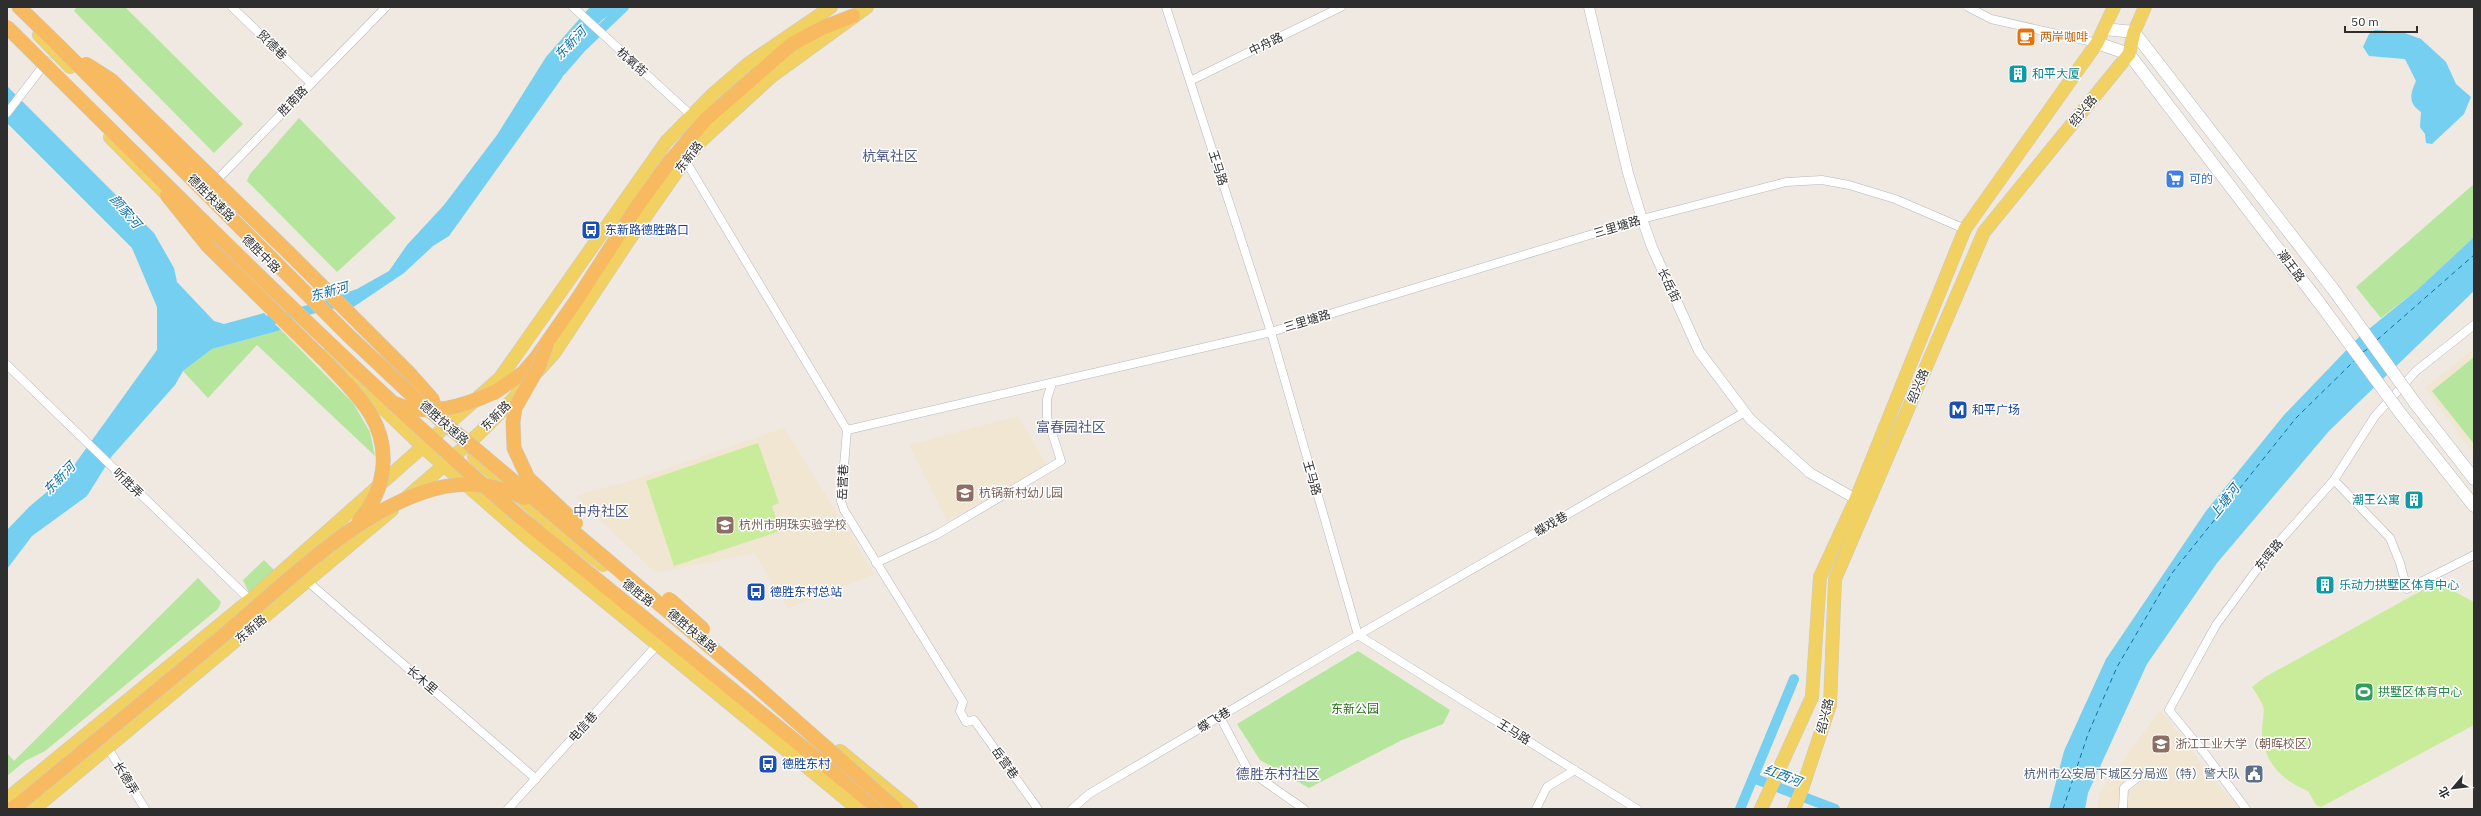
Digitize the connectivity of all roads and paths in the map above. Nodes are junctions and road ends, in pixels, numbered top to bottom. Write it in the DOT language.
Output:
graph roads {
  1 [pos="11,7"];
  2 [pos="19,7"];
  3 [pos="232,7"];
  4 [pos="386,7"];
  5 [pos="573,7"];
  6 [pos="831,7"];
  7 [pos="867,7"];
  8 [pos="1166,7"];
  9 [pos="1341,7"];
  10 [pos="1589,7"];
  11 [pos="1968,7"];
  12 [pos="2114,7"];
  13 [pos="2145,7"];
  14 [pos="853,16"];
  15 [pos="7,19"];
  16 [pos="7,27"];
  17 [pos="2104,29"];
  18 [pos="2134,32"];
  19 [pos="2097,43"];
  20 [pos="59,46"];
  21 [pos="2129,54"];
  22 [pos="47,61"];
  23 [pos="1190,81"];
  24 [pos="311,83"];
  25 [pos="7,113"];
  26 [pos="692,116"];
  27 [pos="121,139"];
  28 [pos="685,160"];
  29 [pos="201,196"];
  30 [pos="1642,219"];
  31 [pos="1965,228"];
  32 [pos="2474,325"];
  33 [pos="1270,332"];
  34 [pos="547,343"];
  35 [pos="327,363"];
  36 [pos="7,365"];
  37 [pos="1052,383"];
  38 [pos="1745,412"];
  39 [pos="443,429"];
  40 [pos="848,430"];
  41 [pos="463,447"];
  42 [pos="424,448"];
  43 [pos="446,466"];
  44 [pos="2474,479"];
  45 [pos="2334,480"];
  46 [pos="1856,499"];
  47 [pos="2474,506"];
  48 [pos="568,516"];
  49 [pos="346,534"];
  50 [pos="2474,555"];
  51 [pos="876,563"];
  52 [pos="307,581"];
  53 [pos="250,600"];
  54 [pos="1358,636"];
  55 [pos="658,644"];
  56 [pos="753,683"];
  57 [pos="1220,717"];
  58 [pos="108,748"];
  59 [pos="1575,770"];
  60 [pos="2142,774"];
  61 [pos="536,779"];
  62 [pos="7,799"];
  63 [pos="1798,800"];
  64 [pos="29,805"];
  65 [pos="12,809"];
  66 [pos="145,809"];
  67 [pos="508,809"];
  68 [pos="858,809"];
  69 [pos="879,809"];
  70 [pos="896,809"];
  71 [pos="911,809"];
  72 [pos="1038,809"];
  73 [pos="1072,809"];
  74 [pos="1304,809"];
  75 [pos="1536,809"];
  76 [pos="1637,809"];
  77 [pos="1761,809"];
  78 [pos="2123,809"];
  79 [pos="2246,809"];
  1 -- 29 [label="main road, 德胜中路"];
  2 -- 20 [label="highway, 德胜快速路"];
  3 -- 24 [label="street, 贸德巷"];
  4 -- 24 [label="street, 胜南路"];
  5 -- 26 [label="street, 杭氧街"];
  6 -- 26 [label="main road, 东新路"];
  7 -- 14 [label="main road, 东新路"];
  8 -- 23 [label="street, 王马路"];
  9 -- 23 [label="street, 中舟路"];
  10 -- 30 [label="street, 长岳街"];
  11 -- 19 [label="street"];
  12 -- 17 [label="main road, 绍兴路"];
  13 -- 18 [label="main road, 绍兴路"];
  14 -- 28 [label="main road, 东新路"];
  14 -- 34 [label="highway"];
  15 -- 22 [label="main road, 德胜中路"];
  16 -- 27 [label="highway, 德胜快速路, bridge"];
  17 -- 18 [label="main road"];
  17 -- 19 [label="main road, 绍兴路"];
  18 -- 21 [label="main road, 绍兴路"];
  18 -- 44 [label="main road, 潮王路, bridge"];
  19 -- 21 [label="main road"];
  19 -- 31 [label="main road, 绍兴路"];
  20 -- 39 [label="highway, bridge"];
  20 -- 56 [label="highway, 德胜快速路, bridge"];
  21 -- 47 [label="main road, 潮王路, bridge"];
  21 -- 63 [label="main road, 绍兴路"];
  22 -- 25 [label="street"];
  22 -- 42 [label="main road, 德胜中路"];
  23 -- 33 [label="street, 王马路"];
  24 -- 29 [label="street, 胜南路"];
  26 -- 39 [label="main road, 东新路"];
  27 -- 35 [label="highway, bridge"];
  27 -- 69 [label="highway, 德胜快速路, bridge"];
  28 -- 40 [label="street"];
  28 -- 41 [label="main road, 东新路"];
  29 -- 39 [label="main road, 德胜中路"];
  30 -- 31 [label="street, 三里塘路"];
  30 -- 33 [label="street, 三里塘路"];
  30 -- 38 [label="street, 长岳街"];
  31 -- 46 [label="main road, 绍兴路"];
  32 -- 45 [label="street, 东晖路"];
  33 -- 37 [label="street, 三里塘路"];
  33 -- 54 [label="street, 王马路"];
  34 -- 35 [label="highway, bridge"];
  34 -- 48 [label="highway, bridge"];
  35 -- 49 [label="highway, bridge"];
  36 -- 53 [label="street, 听胜弄"];
  37 -- 40 [label="street, 三里塘路"];
  37 -- 51 [label="street"];
  38 -- 46 [label="street, 长岳街"];
  38 -- 54 [label="street, 蝶戏巷"];
  39 -- 41 [label="main road, 德胜中路"];
  39 -- 42 [label="main road, 东新路"];
  40 -- 51 [label="street, 岳营巷"];
  41 -- 43 [label="main road, 东新路"];
  41 -- 71 [label="main road, 德胜路"];
  42 -- 43 [label="main road, 德胜中路"];
  42 -- 53 [label="main road, 东新路"];
  43 -- 52 [label="main road, 东新路"];
  43 -- 55 [label="main road"];
  45 -- 50 [label="street"];
  45 -- 79 [label="street, 东晖路"];
  46 -- 77 [label="main road, 绍兴路"];
  48 -- 49 [label="highway, bridge"];
  48 -- 56 [label="highway, bridge"];
  49 -- 64 [label="highway, bridge"];
  51 -- 72 [label="street, 岳营巷"];
  52 -- 58 [label="main road, 东新路"];
  52 -- 61 [label="street, 长木里"];
  53 -- 62 [label="main road, 东新路"];
  54 -- 57 [label="street, 蝶飞巷"];
  54 -- 59 [label="street, 王马路"];
  55 -- 61 [label="street, 电信巷"];
  55 -- 68 [label="main road"];
  56 -- 70 [label="highway, 德胜快速路, bridge"];
  57 -- 73 [label="street, 蝶飞巷"];
  57 -- 74 [label="street"];
  58 -- 64 [label="main road, 东新路"];
  58 -- 66 [label="street, 长德弄"];
  59 -- 75 [label="street"];
  59 -- 76 [label="street, 王马路"];
  60 -- 78 [label="street"];
  61 -- 67 [label="street, 电信巷"];
  64 -- 65 [label="highway"];
}
